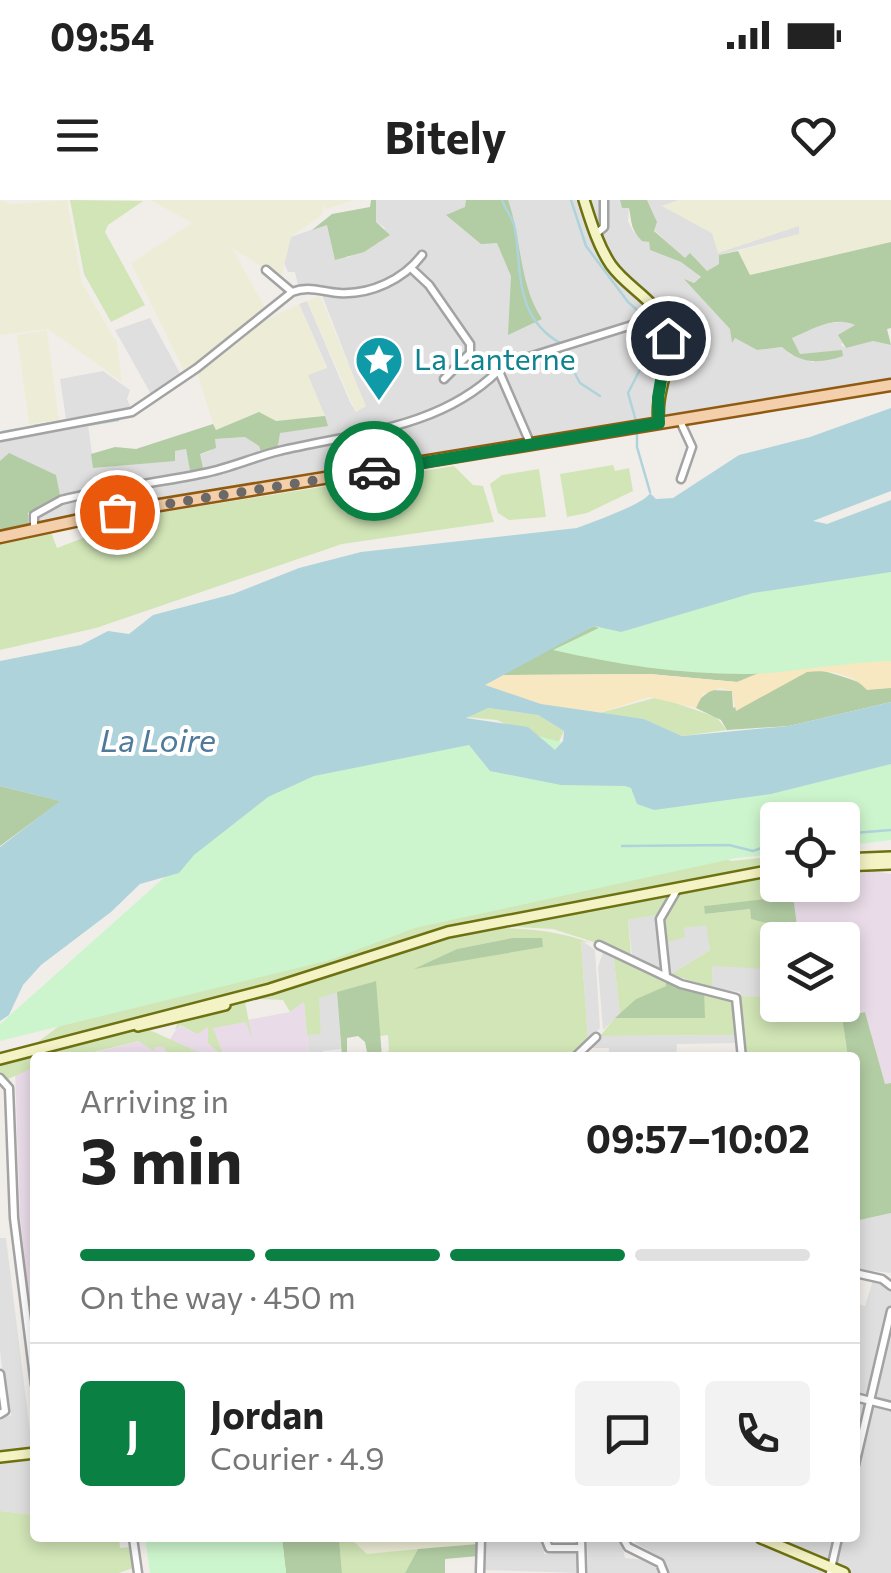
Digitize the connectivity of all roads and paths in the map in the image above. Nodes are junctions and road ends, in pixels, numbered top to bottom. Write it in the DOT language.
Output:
graph roads {
  1 [pos="584,200"];
  2 [pos="604,200"];
  3 [pos="596,234"];
  4 [pos="422,256"];
  5 [pos="266,270"];
  6 [pos="413,270"];
  7 [pos="292,292"];
  8 [pos="648,313"];
  9 [pos="498,369"];
  10 [pos="444,379"];
  11 [pos="891,385"];
  12 [pos="680,420"];
  13 [pos="659,423"];
  14 [pos="0,438"];
  15 [pos="527,446"];
  16 [pos="681,480"];
  17 [pos="34,528"];
  18 [pos="0,538"];
  19 [pos="891,860"];
  20 [pos="860,862"];
  21 [pos="760,872"];
  22 [pos="682,884"];
  23 [pos="599,945"];
  24 [pos="666,976"];
  25 [pos="596,1037"];
  26 [pos="580,1052"];
  27 [pos="741,1052"];
  28 [pos="0,1059"];
  29 [pos="0,1078"];
  30 [pos="14,1218"];
  31 [pos="0,1219"];
  32 [pos="860,1274"];
  33 [pos="891,1286"];
  34 [pos="891,1311"];
  35 [pos="30,1345"];
  36 [pos="0,1374"];
  37 [pos="860,1398"];
  38 [pos="870,1400"];
  39 [pos="891,1406"];
  40 [pos="0,1414"];
  41 [pos="860,1435"];
  42 [pos="30,1453"];
  43 [pos="0,1457"];
  44 [pos="134,1542"];
  45 [pos="481,1542"];
  46 [pos="547,1542"];
  47 [pos="582,1542"];
  48 [pos="625,1542"];
  49 [pos="769,1542"];
  50 [pos="837,1542"];
  51 [pos="581,1548"];
  52 [pos="831,1569"];
  53 [pos="138,1573"];
  54 [pos="480,1573"];
  55 [pos="582,1573"];
  56 [pos="664,1573"];
  57 [pos="844,1573"];
  1 -- 3 [label="main road"];
  2 -- 3 [label="street"];
  3 -- 8 [label="main road"];
  4 -- 6 [label="street"];
  5 -- 7 [label="street"];
  6 -- 7 [label="street"];
  6 -- 10 [label="street"];
  7 -- 14 [label="street"];
  8 -- 9 [label="street"];
  8 -- 13 [label="main road"];
  9 -- 15 [label="street"];
  9 -- 17 [label="street"];
  11 -- 12 [label="main road"];
  12 -- 13 [label="main road"];
  12 -- 16 [label="street"];
  13 -- 15 [label="main road"];
  15 -- 17 [label="main road"];
  17 -- 18 [label="main road"];
  19 -- 20 [label="main road"];
  21 -- 22 [label="main road"];
  22 -- 24 [label="street"];
  22 -- 28 [label="main road"];
  23 -- 24 [label="street"];
  24 -- 27 [label="street"];
  25 -- 26 [label="street"];
  29 -- 30 [label="street"];
  30 -- 31 [label="street"];
  30 -- 35 [label="street"];
  32 -- 33 [label="street"];
  34 -- 38 [label="street"];
  36 -- 40 [label="street"];
  37 -- 38 [label="street"];
  38 -- 39 [label="street"];
  38 -- 41 [label="street"];
  42 -- 43 [label="main road"];
  44 -- 53 [label="street"];
  45 -- 54 [label="street"];
  46 -- 51 [label="street"];
  47 -- 51 [label="street"];
  48 -- 56 [label="street"];
  49 -- 52 [label="main road"];
  50 -- 52 [label="street"];
  51 -- 55 [label="street"];
  52 -- 57 [label="main road"];
}
